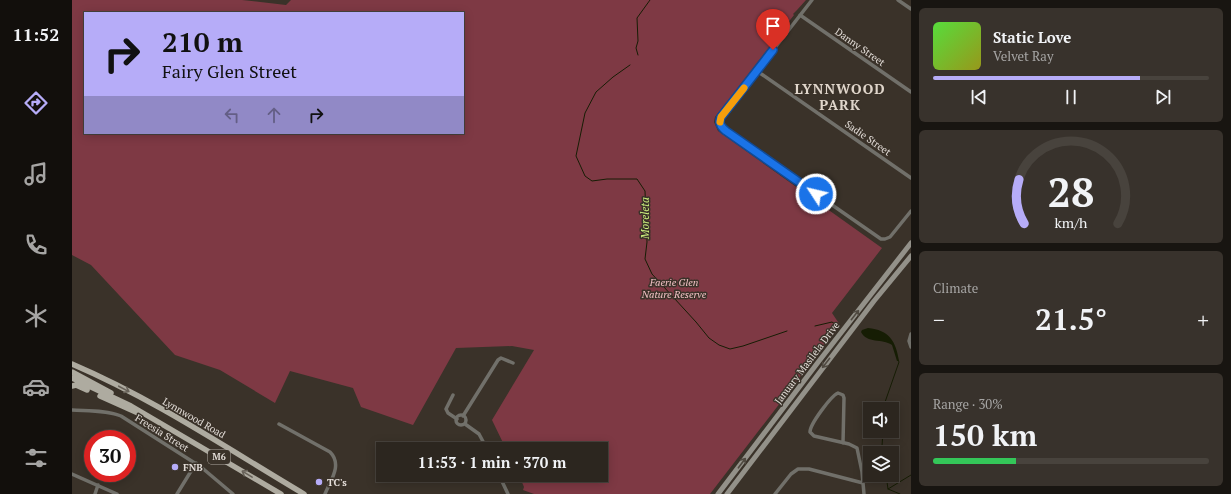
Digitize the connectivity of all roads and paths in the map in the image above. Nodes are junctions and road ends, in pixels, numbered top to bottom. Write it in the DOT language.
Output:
graph roads {
  1 [pos="812,0"];
  2 [pos="898,0"];
  3 [pos="911,9"];
  4 [pos="800,15"];
  5 [pos="757,71"];
  6 [pos="911,92"];
  7 [pos="911,178"];
  8 [pos="911,211"];
  9 [pos="911,243"];
  10 [pos="911,256"];
  11 [pos="911,334"];
  12 [pos="911,347"];
  13 [pos="513,363"];
  14 [pos="72,364"];
  15 [pos="72,372"];
  16 [pos="72,378"];
  17 [pos="72,386"];
  18 [pos="453,395"];
  19 [pos="131,406"];
  20 [pos="72,410"];
  21 [pos="464,416"];
  22 [pos="457,419"];
  23 [pos="156,420"];
  24 [pos="279,424"];
  25 [pos="465,424"];
  26 [pos="483,442"];
  27 [pos="843,443"];
  28 [pos="196,463"];
  29 [pos="72,474"];
  30 [pos="502,482"];
  31 [pos="863,483"];
  32 [pos="98,485"];
  33 [pos="95,494"];
  34 [pos="117,494"];
  35 [pos="177,494"];
  36 [pos="233,494"];
  37 [pos="281,494"];
  38 [pos="304,494"];
  39 [pos="325,494"];
  40 [pos="508,494"];
  41 [pos="718,494"];
  42 [pos="727,494"];
  43 [pos="776,494"];
  44 [pos="864,494"];
  1 -- 4 [label="street"];
  2 -- 3 [label="street"];
  4 -- 5 [label="street"];
  4 -- 6 [label="street, Danny Street"];
  5 -- 7 [label="street, Sadie Street"];
  5 -- 8 [label="street"];
  41 -- 9 [label="main road, January Masilela Drive, one-way"];
  10 -- 42 [label="main road, January Masilela Drive, one-way"];
  11 -- 12 [label="street"];
  13 -- 21 [label="street"];
  14 -- 38 [label="main road, Lynnwood Road / M6, one-way"];
  15 -- 19 [label="main road"];
  16 -- 19 [label="main road, Lynnwood Road / M6"];
  17 -- 23 [label="main road"];
  18 -- 22 [label="street"];
  19 -- 23 [label="main road, Lynnwood Road / M6"];
  20 -- 28 [label="street, Freesia Street"];
  21 -- 22 [label="street"];
  21 -- 25 [label="street"];
  22 -- 25 [label="street"];
  37 -- 23 [label="main road, Lynnwood Road / M6, one-way"];
  24 -- 39 [label="street"];
  25 -- 26 [label="street"];
  27 -- 27 [label="street"];
  27 -- 31 [label="street"];
  28 -- 35 [label="street"];
  28 -- 36 [label="street, Freesia Street"];
  29 -- 32 [label="street"];
  30 -- 40 [label="street"];
  31 -- 43 [label="street"];
  31 -- 44 [label="street"];
  32 -- 33 [label="street"];
  32 -- 34 [label="street"];
}
